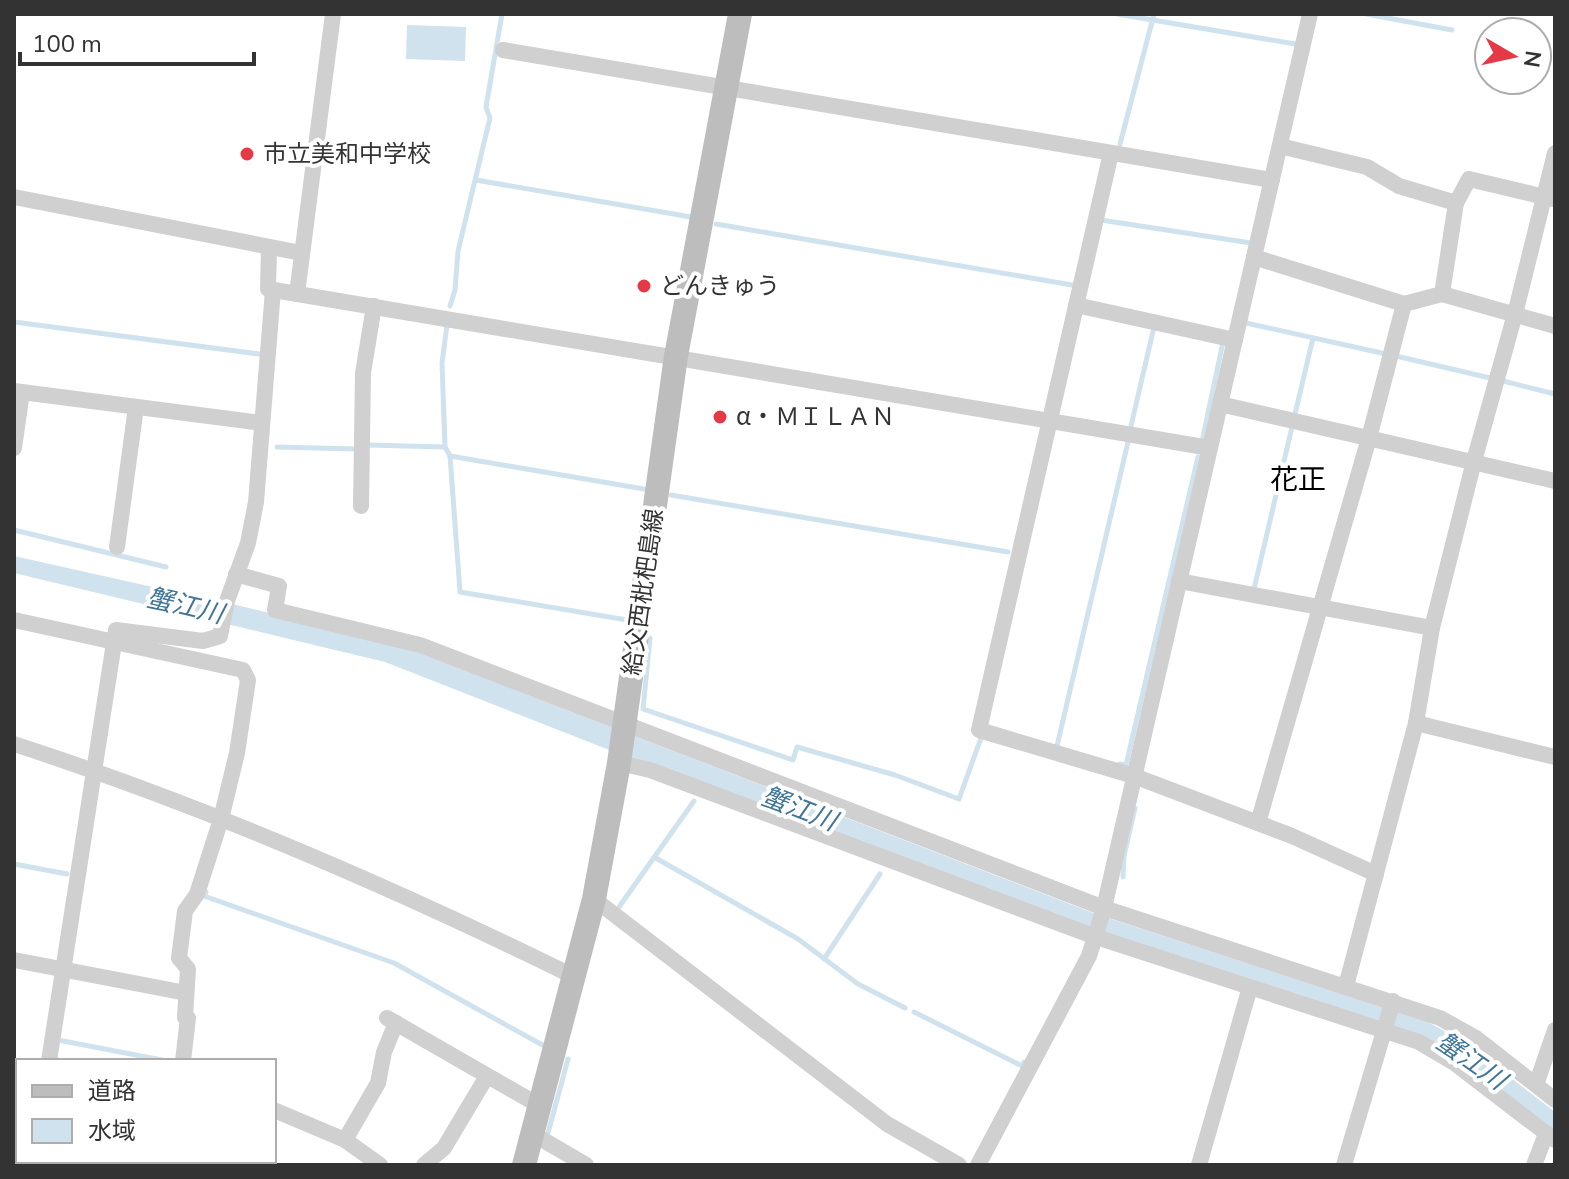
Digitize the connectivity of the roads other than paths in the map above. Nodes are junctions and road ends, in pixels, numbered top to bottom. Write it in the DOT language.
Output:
graph roads {
  1 [pos="333,14"];
  2 [pos="740,14"];
  3 [pos="1310,14"];
  4 [pos="503,50"];
  5 [pos="727,86"];
  6 [pos="1280,146"];
  7 [pos="1111,153"];
  8 [pos="1555,153"];
  9 [pos="1272,180"];
  10 [pos="14,197"];
  11 [pos="1550,198"];
  12 [pos="1456,203"];
  13 [pos="269,247"];
  14 [pos="301,253"];
  15 [pos="1254,257"];
  16 [pos="273,290"];
  17 [pos="297,294"];
  18 [pos="1442,294"];
  19 [pos="1404,304"];
  20 [pos="1076,305"];
  21 [pos="374,306"];
  22 [pos="1515,314"];
  23 [pos="1555,326"];
  24 [pos="1235,340"];
  25 [pos="676,356"];
  26 [pos="18,392"];
  27 [pos="1220,404"];
  28 [pos="136,407"];
  29 [pos="1050,420"];
  30 [pos="262,423"];
  31 [pos="1369,438"];
  32 [pos="14,448"];
  33 [pos="1210,448"];
  34 [pos="1474,461"];
  35 [pos="1555,481"];
  36 [pos="361,506"];
  37 [pos="117,547"];
  38 [pos="236,574"];
  39 [pos="1179,581"];
  40 [pos="1320,607"];
  41 [pos="14,620"];
  42 [pos="1432,628"];
  43 [pos="114,642"];
  44 [pos="624,722"];
  45 [pos="1416,723"];
  46 [pos="14,744"];
  47 [pos="1555,757"];
  48 [pos="619,763"];
  49 [pos="93,769"];
  50 [pos="1134,776"];
  51 [pos="221,819"];
  52 [pos="1258,823"];
  53 [pos="1376,874"];
  54 [pos="594,899"];
  55 [pos="1104,908"];
  56 [pos="1093,936"];
  57 [pos="14,960"];
  58 [pos="64,969"];
  59 [pos="575,977"];
  60 [pos="1346,986"];
  61 [pos="1250,987"];
  62 [pos="186,993"];
  63 [pos="1392,1002"];
  64 [pos="1384,1028"];
  65 [pos="1555,1030"];
  66 [pos="49,1059"];
  67 [pos="183,1059"];
  68 [pos="487,1076"];
  69 [pos="1536,1085"];
  70 [pos="1555,1100"];
  71 [pos="540,1106"];
  72 [pos="276,1111"];
  73 [pos="533,1134"];
  74 [pos="1551,1137"];
  75 [pos="345,1140"];
  76 [pos="380,1165"];
  77 [pos="424,1165"];
  78 [pos="524,1165"];
  79 [pos="586,1165"];
  80 [pos="959,1165"];
  81 [pos="978,1165"];
  82 [pos="1199,1165"];
  83 [pos="1344,1165"];
  84 [pos="1534,1165"];
  1 -- 14 [label="street"];
  2 -- 5 [label="main road, 給父西枇杷島線"];
  3 -- 6 [label="street"];
  4 -- 5 [label="street"];
  5 -- 7 [label="street"];
  5 -- 25 [label="main road, 給父西枇杷島線"];
  6 -- 9 [label="street"];
  6 -- 12 [label="street"];
  7 -- 9 [label="street"];
  7 -- 20 [label="street"];
  8 -- 11 [label="street"];
  9 -- 15 [label="street"];
  10 -- 13 [label="street"];
  11 -- 12 [label="street"];
  11 -- 22 [label="street"];
  12 -- 18 [label="street"];
  13 -- 14 [label="street"];
  13 -- 16 [label="street"];
  14 -- 17 [label="street"];
  15 -- 19 [label="street"];
  15 -- 24 [label="street"];
  16 -- 17 [label="street"];
  16 -- 30 [label="street"];
  17 -- 21 [label="street"];
  18 -- 19 [label="street"];
  18 -- 22 [label="street"];
  19 -- 31 [label="street"];
  20 -- 24 [label="street"];
  20 -- 29 [label="street"];
  21 -- 25 [label="street"];
  21 -- 36 [label="street"];
  22 -- 23 [label="street"];
  22 -- 34 [label="street"];
  24 -- 27 [label="street"];
  25 -- 29 [label="street"];
  25 -- 44 [label="main road, 給父西枇杷島線"];
  26 -- 28 [label="street"];
  26 -- 32 [label="street"];
  27 -- 31 [label="street"];
  27 -- 33 [label="street"];
  28 -- 30 [label="street"];
  28 -- 37 [label="street"];
  29 -- 33 [label="street"];
  29 -- 50 [label="street"];
  30 -- 38 [label="street"];
  31 -- 34 [label="street"];
  31 -- 40 [label="street"];
  33 -- 39 [label="street"];
  34 -- 35 [label="street"];
  34 -- 42 [label="street"];
  38 -- 43 [label="street"];
  38 -- 44 [label="street"];
  39 -- 40 [label="street"];
  39 -- 50 [label="street"];
  40 -- 42 [label="street"];
  40 -- 52 [label="street"];
  41 -- 43 [label="street"];
  42 -- 45 [label="street"];
  43 -- 49 [label="street"];
  43 -- 51 [label="street"];
  44 -- 48 [label="main road, 給父西枇杷島線"];
  44 -- 55 [label="street"];
  45 -- 47 [label="street"];
  45 -- 53 [label="street"];
  46 -- 49 [label="street"];
  48 -- 54 [label="main road, 給父西枇杷島線"];
  48 -- 56 [label="street"];
  49 -- 51 [label="street"];
  49 -- 58 [label="street"];
  50 -- 52 [label="street"];
  50 -- 55 [label="street"];
  51 -- 59 [label="street"];
  51 -- 62 [label="street"];
  52 -- 53 [label="street"];
  53 -- 60 [label="street"];
  54 -- 59 [label="main road, 給父西枇杷島線"];
  54 -- 80 [label="street"];
  55 -- 56 [label="street"];
  55 -- 60 [label="street"];
  56 -- 61 [label="street"];
  56 -- 81 [label="street"];
  57 -- 58 [label="street"];
  58 -- 62 [label="street"];
  58 -- 66 [label="street"];
  59 -- 71 [label="main road, 給父西枇杷島線"];
  60 -- 63 [label="street"];
  61 -- 64 [label="street"];
  61 -- 82 [label="street"];
  62 -- 67 [label="street"];
  63 -- 64 [label="street"];
  63 -- 69 [label="street"];
  64 -- 74 [label="street"];
  64 -- 83 [label="street"];
  65 -- 69 [label="street"];
  68 -- 71 [label="street"];
  68 -- 75 [label="street"];
  68 -- 77 [label="street"];
  69 -- 70 [label="street"];
  71 -- 73 [label="main road, 給父西枇杷島線"];
  72 -- 75 [label="street"];
  73 -- 78 [label="main road, 給父西枇杷島線"];
  73 -- 79 [label="street"];
  74 -- 84 [label="street"];
  75 -- 76 [label="street"];
}
